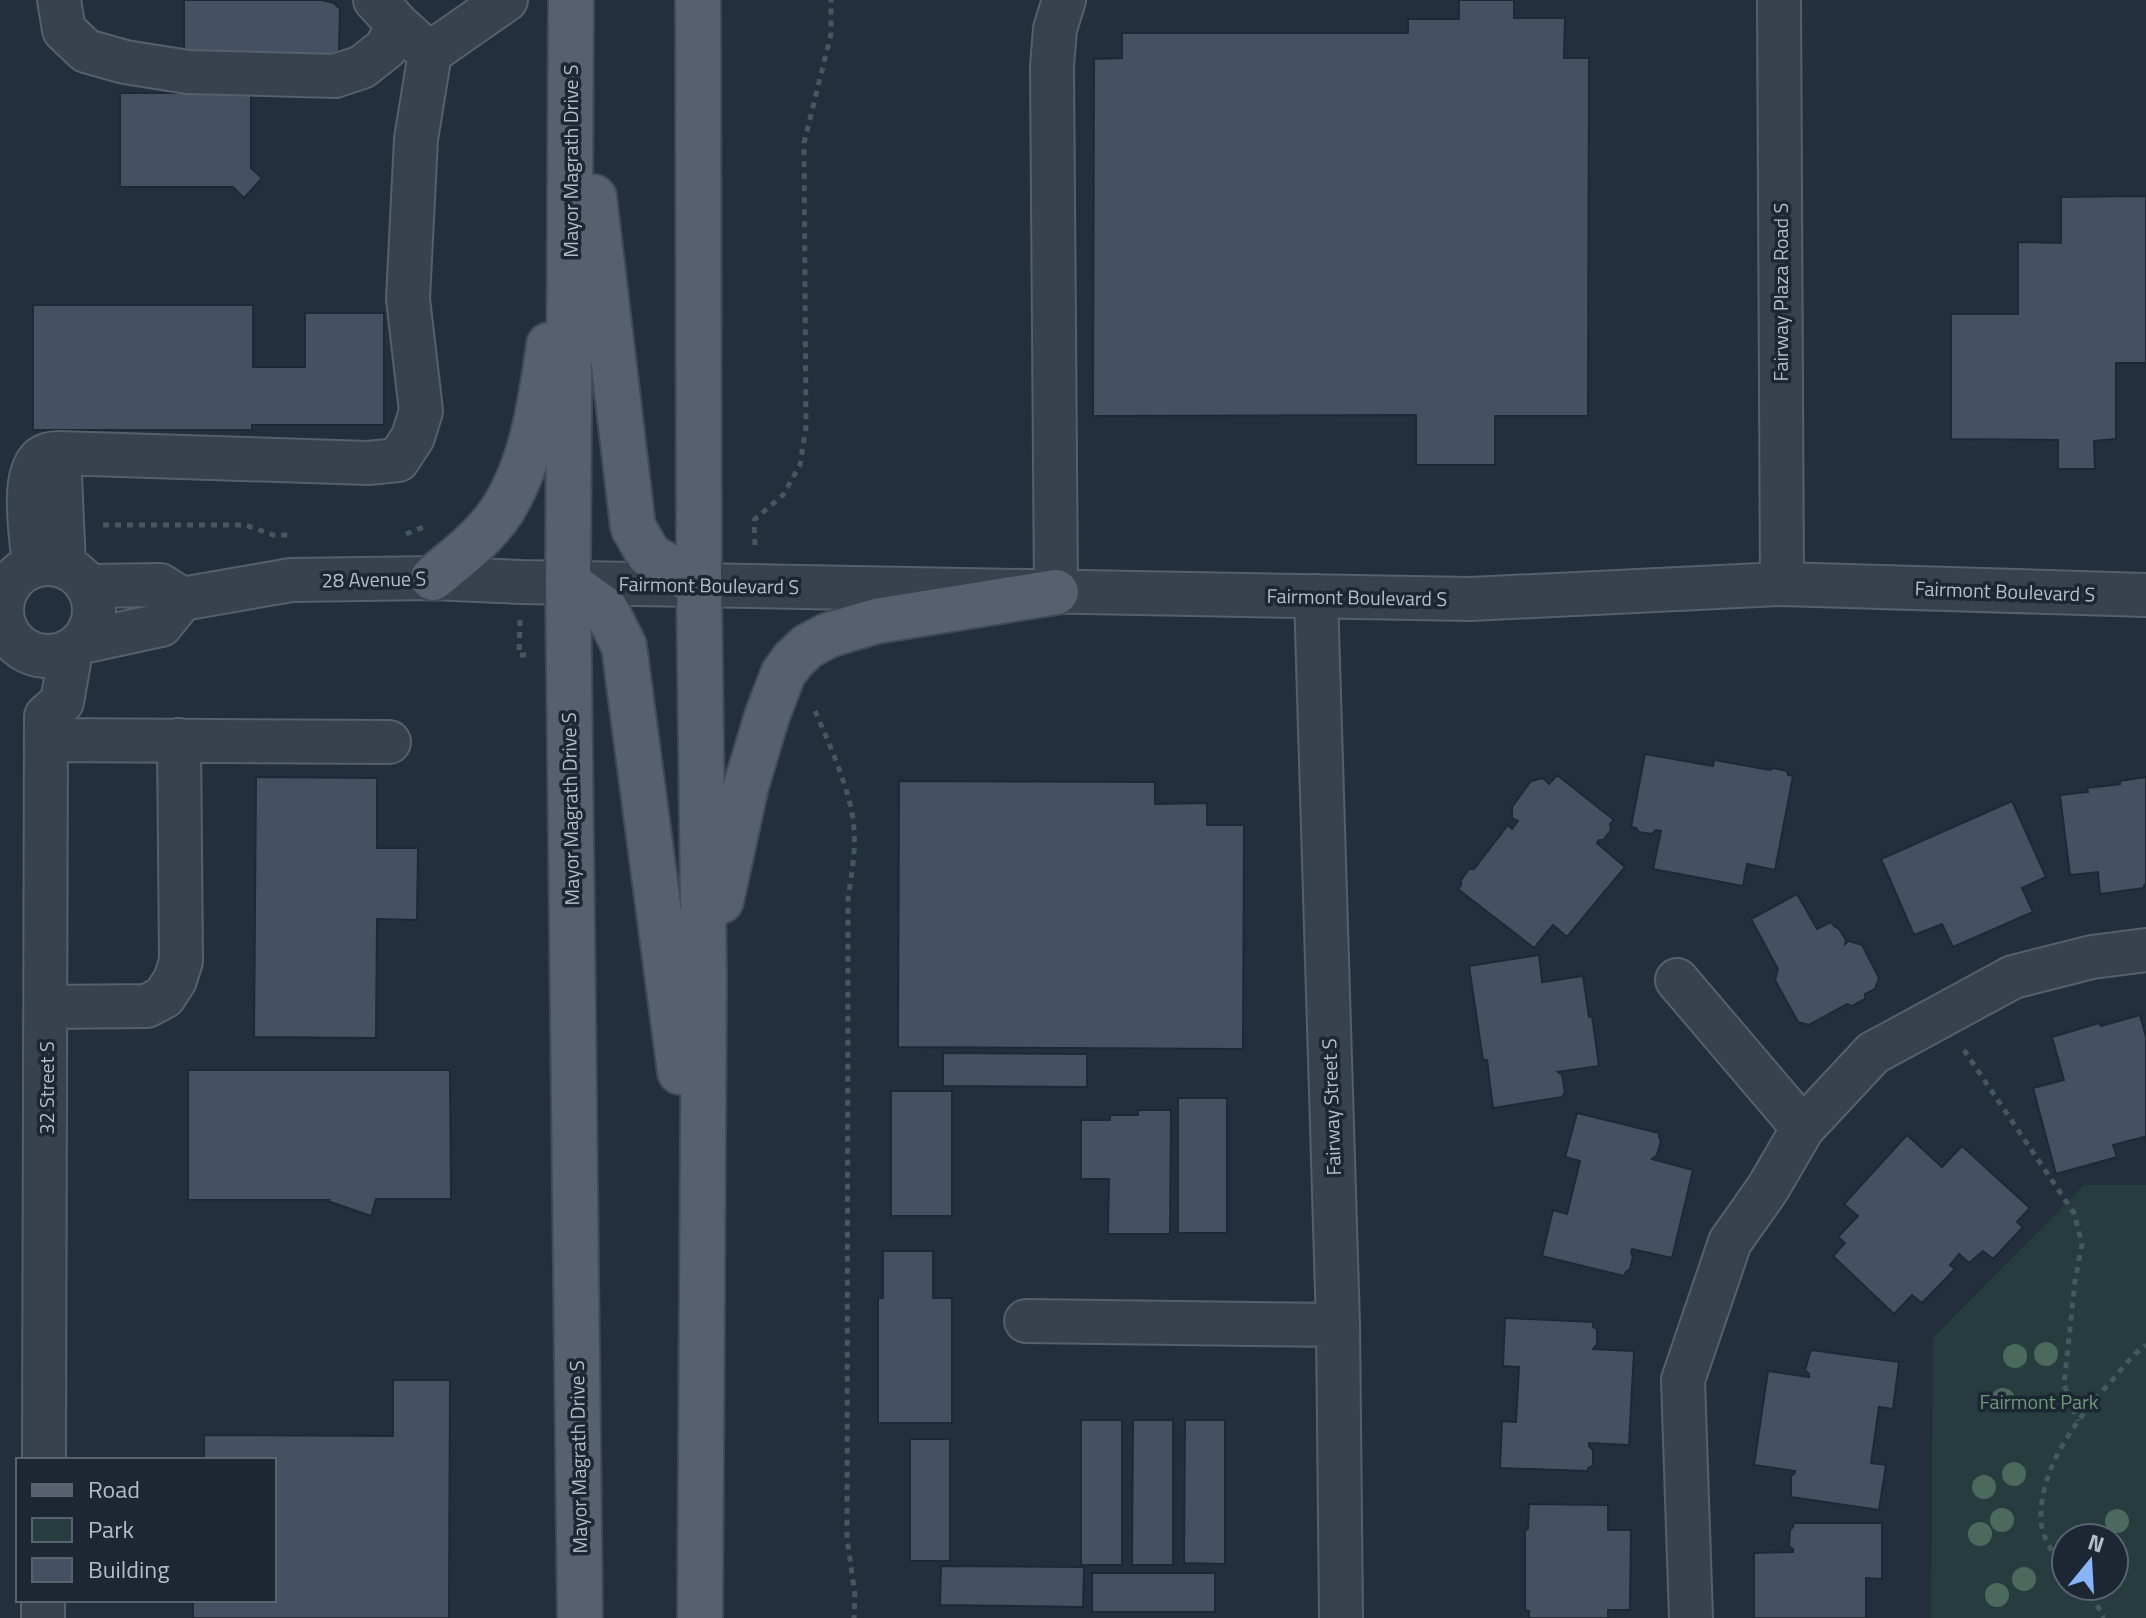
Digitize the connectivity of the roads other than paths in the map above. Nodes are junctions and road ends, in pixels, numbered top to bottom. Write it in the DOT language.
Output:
graph roads {
  1 [pos="59,0"];
  2 [pos="506,0"];
  3 [pos="571,0"];
  4 [pos="698,0"];
  5 [pos="1064,0"];
  6 [pos="1779,0"];
  7 [pos="386,13"];
  8 [pos="430,53"];
  9 [pos="571,196"];
  10 [pos="41,572"];
  11 [pos="433,578"];
  12 [pos="568,583"];
  13 [pos="1782,584"];
  14 [pos="699,585"];
  15 [pos="1056,592"];
  16 [pos="2146,595"];
  17 [pos="1316,596"];
  18 [pos="182,599"];
  19 [pos="11,636"];
  20 [pos="77,646"];
  21 [pos="46,728"];
  22 [pos="179,740"];
  23 [pos="389,742"];
  24 [pos="2146,950"];
  25 [pos="704,978"];
  26 [pos="1677,980"];
  27 [pos="46,1007"];
  28 [pos="1803,1128"];
  29 [pos="702,1237"];
  30 [pos="1026,1321"];
  31 [pos="1338,1325"];
  32 [pos="44,1458"];
  33 [pos="580,1618"];
  34 [pos="700,1618"];
  35 [pos="1341,1618"];
  36 [pos="1691,1618"];
  1 -- 7 [label="street"];
  2 -- 8 [label="street"];
  3 -- 9 [label="main road, Mayor Magrath Drive S"];
  3 -- 14 [label="main road"];
  4 -- 14 [label="main road"];
  5 -- 15 [label="street"];
  6 -- 13 [label="street, Fairway Plaza Road S"];
  7 -- 8 [label="street"];
  8 -- 10 [label="street"];
  9 -- 11 [label="main road"];
  9 -- 12 [label="main road, Mayor Magrath Drive S"];
  10 -- 18 [label="street"];
  10 -- 19 [label="street"];
  10 -- 20 [label="street"];
  11 -- 12 [label="street, 28 Avenue S"];
  11 -- 18 [label="street, 28 Avenue S"];
  12 -- 14 [label="street, Fairmont Boulevard S"];
  12 -- 29 [label="main road"];
  12 -- 33 [label="main road, Mayor Magrath Drive S"];
  13 -- 16 [label="street, Fairmont Boulevard S"];
  13 -- 17 [label="street, Fairmont Boulevard S"];
  14 -- 15 [label="street, Fairmont Boulevard S"];
  14 -- 25 [label="main road"];
  15 -- 17 [label="street, Fairmont Boulevard S"];
  15 -- 25 [label="main road"];
  17 -- 31 [label="street, Fairway Street S"];
  18 -- 20 [label="street"];
  19 -- 20 [label="street"];
  19 -- 21 [label="street"];
  20 -- 21 [label="street"];
  21 -- 22 [label="street"];
  21 -- 27 [label="street, 32 Street S"];
  22 -- 23 [label="street"];
  22 -- 27 [label="street"];
  24 -- 28 [label="street"];
  25 -- 29 [label="main road"];
  26 -- 28 [label="street"];
  27 -- 32 [label="street, 32 Street S"];
  28 -- 36 [label="street"];
  29 -- 34 [label="main road"];
  30 -- 31 [label="street"];
  31 -- 35 [label="street, Fairway Street S"];
}
